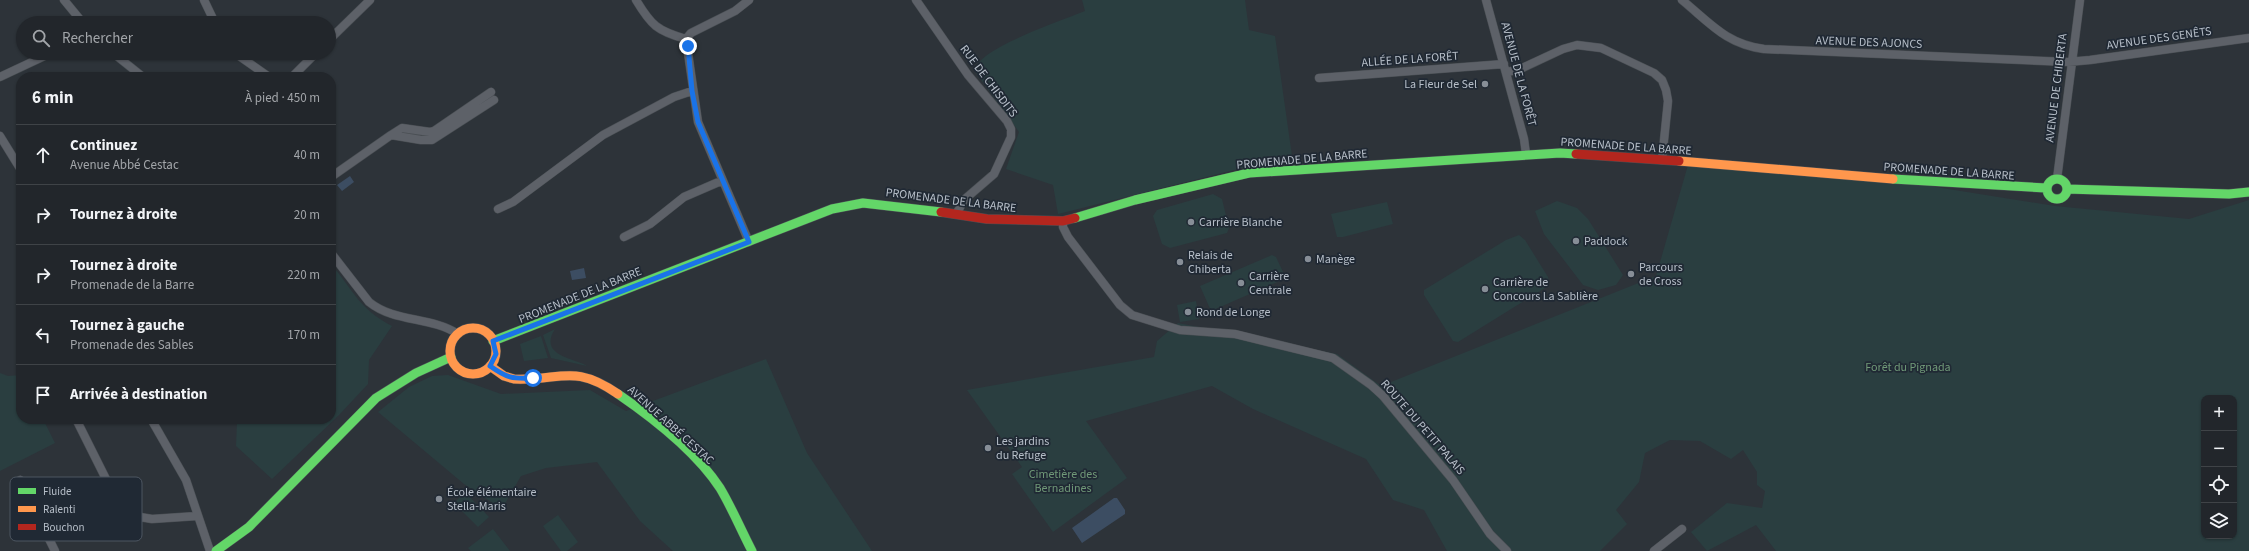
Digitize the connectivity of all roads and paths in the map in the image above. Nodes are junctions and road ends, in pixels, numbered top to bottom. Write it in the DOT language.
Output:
graph roads {
  1 [pos="64,0"];
  2 [pos="204,0"];
  3 [pos="370,0"];
  4 [pos="636,0"];
  5 [pos="749,0"];
  6 [pos="916,0"];
  7 [pos="1486,0"];
  8 [pos="1682,0"];
  9 [pos="2080,0"];
  10 [pos="77,16"];
  11 [pos="212,16"];
  12 [pos="336,33"];
  13 [pos="2249,38"];
  14 [pos="686,39"];
  15 [pos="36,60"];
  16 [pos="122,60"];
  17 [pos="245,60"];
  18 [pos="309,60"];
  19 [pos="2071,61"];
  20 [pos="1504,64"];
  21 [pos="137,72"];
  22 [pos="262,72"];
  23 [pos="297,72"];
  24 [pos="1506,72"];
  25 [pos="0,77"];
  26 [pos="1319,78"];
  27 [pos="692,91"];
  28 [pos="492,96"];
  29 [pos="0,136"];
  30 [pos="1526,154"];
  31 [pos="1662,160"];
  32 [pos="16,162"];
  33 [pos="336,174"];
  34 [pos="2057,179"];
  35 [pos="721,181"];
  36 [pos="2046,188"];
  37 [pos="2067,189"];
  38 [pos="2249,192"];
  39 [pos="498,209"];
  40 [pos="956,214"];
  41 [pos="1063,221"];
  42 [pos="624,237"];
  43 [pos="749,242"];
  44 [pos="336,259"];
  45 [pos="458,334"];
  46 [pos="493,341"];
  47 [pos="451,358"];
  48 [pos="490,366"];
  49 [pos="78,424"];
  50 [pos="156,424"];
  51 [pos="105,477"];
  52 [pos="197,516"];
  53 [pos="142,517"];
  54 [pos="1682,529"];
  55 [pos="50,541"];
  56 [pos="55,551"];
  57 [pos="210,551"];
  58 [pos="216,551"];
  59 [pos="752,551"];
  60 [pos="1507,551"];
  61 [pos="1654,551"];
  1 -- 10 [label="street"];
  2 -- 11 [label="street"];
  3 -- 12 [label="street"];
  4 -- 14 [label="street"];
  5 -- 14 [label="street"];
  6 -- 40 [label="street, RUE DE CHISDITS"];
  7 -- 20 [label="street, AVENUE DE LA FORÊT"];
  8 -- 19 [label="street, AVENUE DES AJONCS"];
  9 -- 19 [label="street, AVENUE DE CHIBERTA"];
  13 -- 19 [label="street, AVENUE DES GENÊTS"];
  14 -- 27 [label="street"];
  15 -- 25 [label="street"];
  16 -- 21 [label="street"];
  17 -- 22 [label="street"];
  18 -- 23 [label="street"];
  19 -- 34 [label="street, AVENUE DE CHIBERTA"];
  20 -- 24 [label="street, AVENUE DE LA FORÊT"];
  20 -- 26 [label="street, ALLÉE DE LA FORÊT"];
  24 -- 30 [label="street, AVENUE DE LA FORÊT"];
  24 -- 31 [label="street"];
  27 -- 35 [label="street"];
  27 -- 39 [label="street"];
  28 -- 33 [label="street"];
  29 -- 32 [label="street"];
  30 -- 31 [label="main road, PROMENADE DE LA BARRE"];
  30 -- 41 [label="main road, PROMENADE DE LA BARRE"];
  31 -- 36 [label="main road, PROMENADE DE LA BARRE"];
  34 -- 36 [label="main road"];
  34 -- 37 [label="main road"];
  35 -- 42 [label="street"];
  35 -- 43 [label="street"];
  36 -- 37 [label="main road"];
  37 -- 38 [label="main road"];
  40 -- 41 [label="main road, PROMENADE DE LA BARRE"];
  40 -- 43 [label="main road, PROMENADE DE LA BARRE"];
  41 -- 60 [label="street, ROUTE DU PETIT PALAIS"];
  43 -- 46 [label="main road, PROMENADE DE LA BARRE"];
  44 -- 45 [label="street"];
  45 -- 46 [label="main road"];
  45 -- 47 [label="main road"];
  46 -- 48 [label="main road"];
  47 -- 48 [label="main road"];
  47 -- 58 [label="main road"];
  48 -- 59 [label="main road, AVENUE ABBÉ CESTAC"];
  49 -- 51 [label="street"];
  50 -- 52 [label="street"];
  52 -- 53 [label="street"];
  52 -- 57 [label="street"];
  54 -- 61 [label="street"];
  55 -- 56 [label="street"];
}
